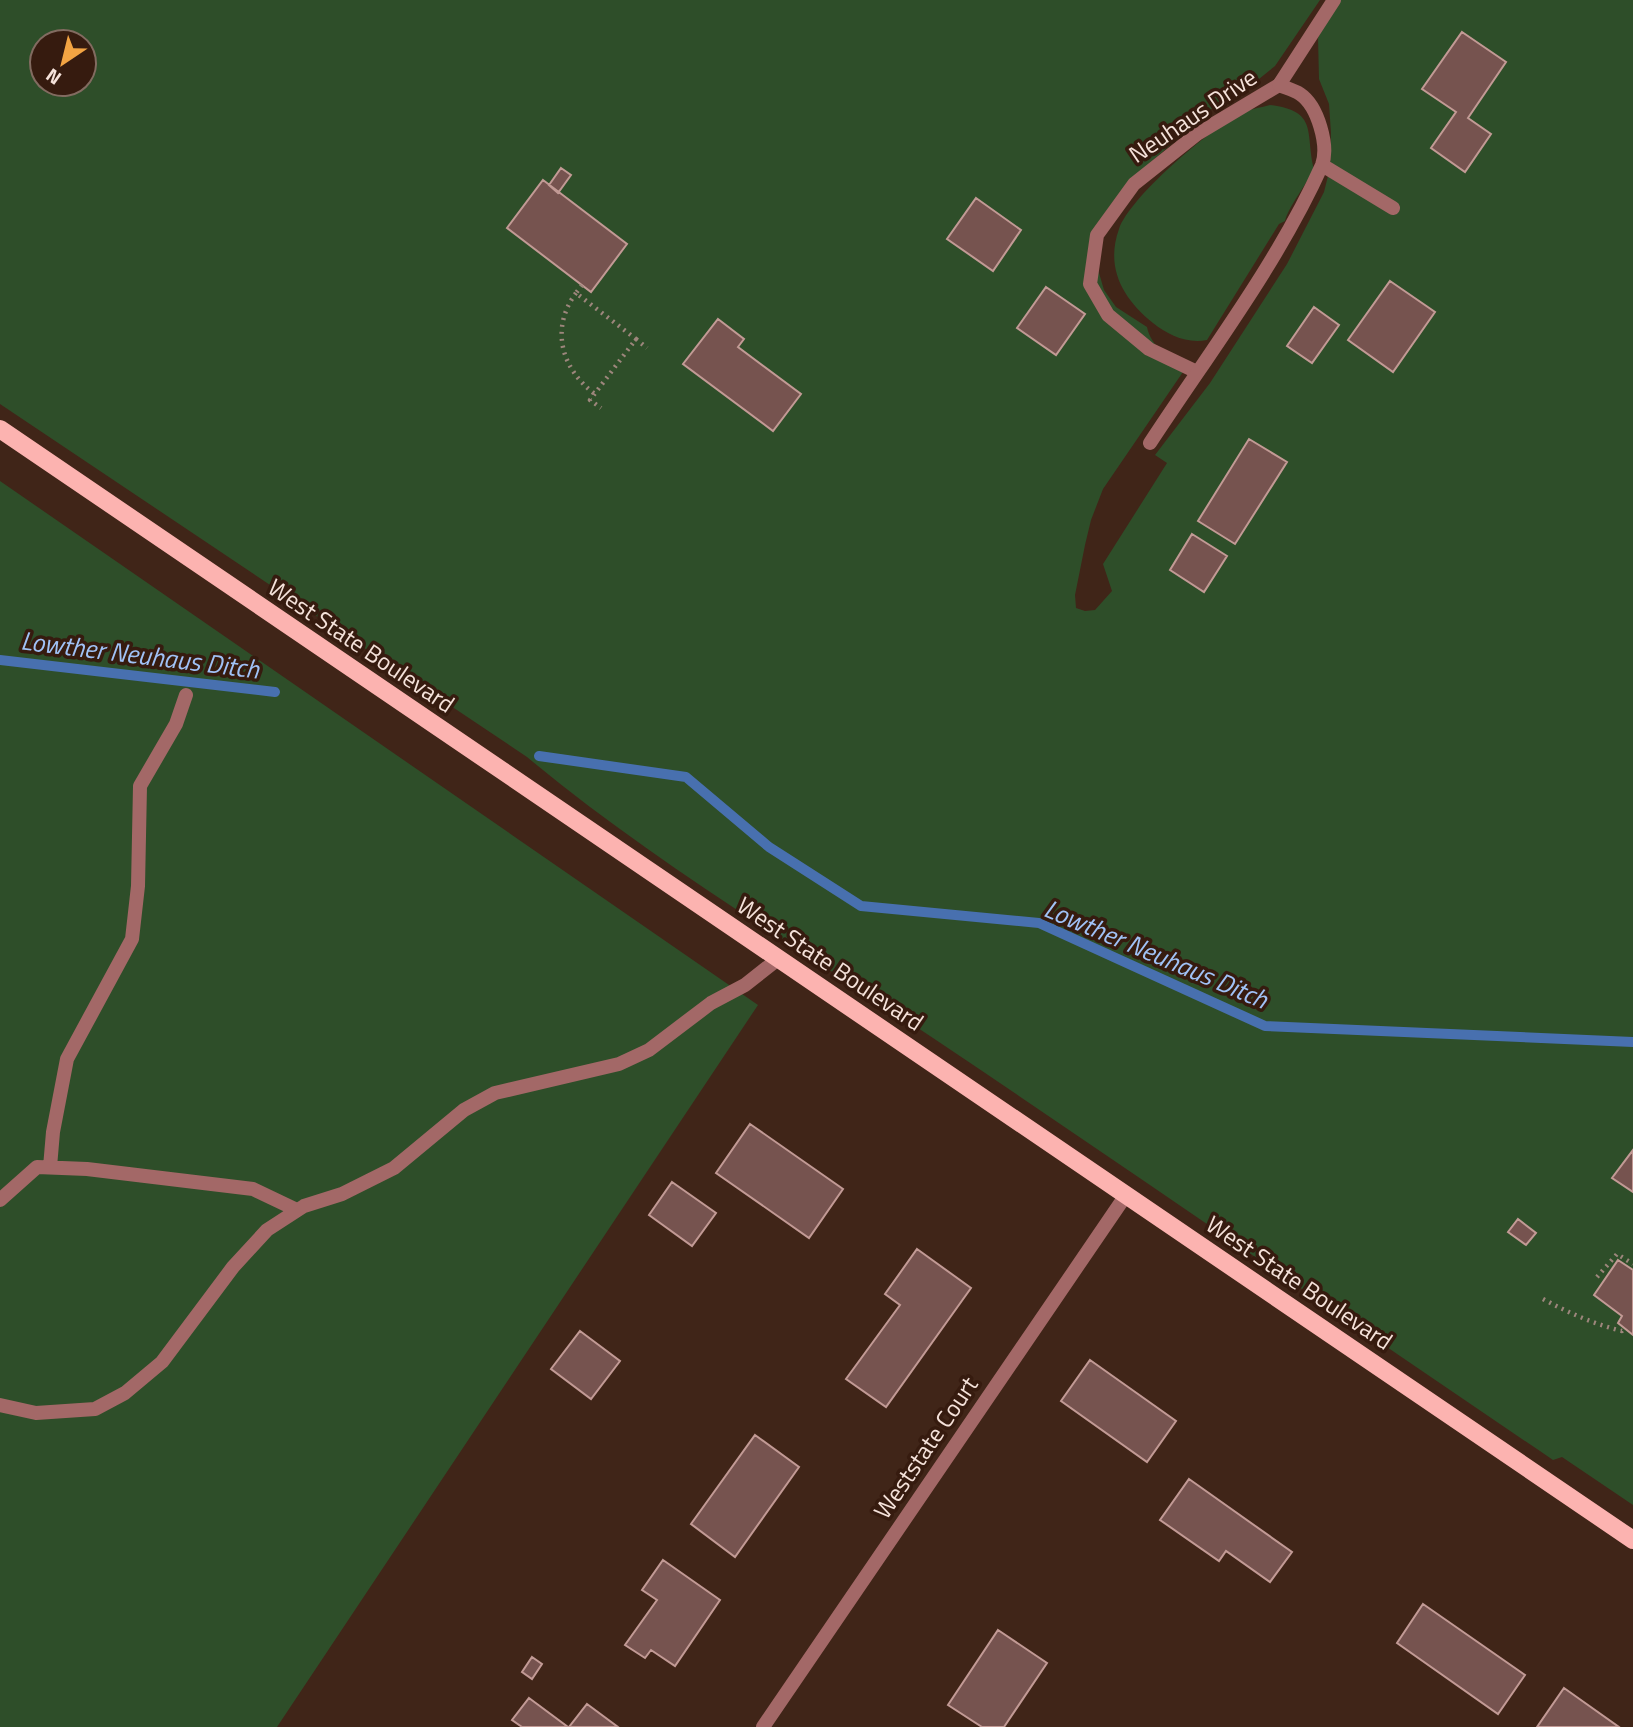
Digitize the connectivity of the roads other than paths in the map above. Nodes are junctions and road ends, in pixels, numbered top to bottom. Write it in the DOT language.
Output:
graph roads {
  1 [pos="1334,0"];
  2 [pos="1279,85"];
  3 [pos="1322,165"];
  4 [pos="1392,208"];
  5 [pos="1196,372"];
  6 [pos="0,429"];
  7 [pos="1150,443"];
  8 [pos="186,695"];
  9 [pos="778,959"];
  10 [pos="51,1167"];
  11 [pos="1126,1195"];
  12 [pos="0,1200"];
  13 [pos="297,1210"];
  14 [pos="0,1405"];
  15 [pos="1633,1540"];
  16 [pos="763,1727"];
  1 -- 2 [label="street, Neuhaus Drive"];
  2 -- 3 [label="street, Neuhaus Drive"];
  2 -- 5 [label="street, Neuhaus Drive"];
  3 -- 4 [label="street"];
  3 -- 5 [label="street, Neuhaus Drive"];
  5 -- 7 [label="street, Neuhaus Drive"];
  6 -- 9 [label="main road, West State Boulevard"];
  8 -- 10 [label="street"];
  9 -- 11 [label="main road, West State Boulevard"];
  9 -- 13 [label="street"];
  10 -- 12 [label="street"];
  10 -- 13 [label="street"];
  11 -- 15 [label="main road, West State Boulevard"];
  11 -- 16 [label="street, Weststate Court"];
  13 -- 14 [label="street"];
}
